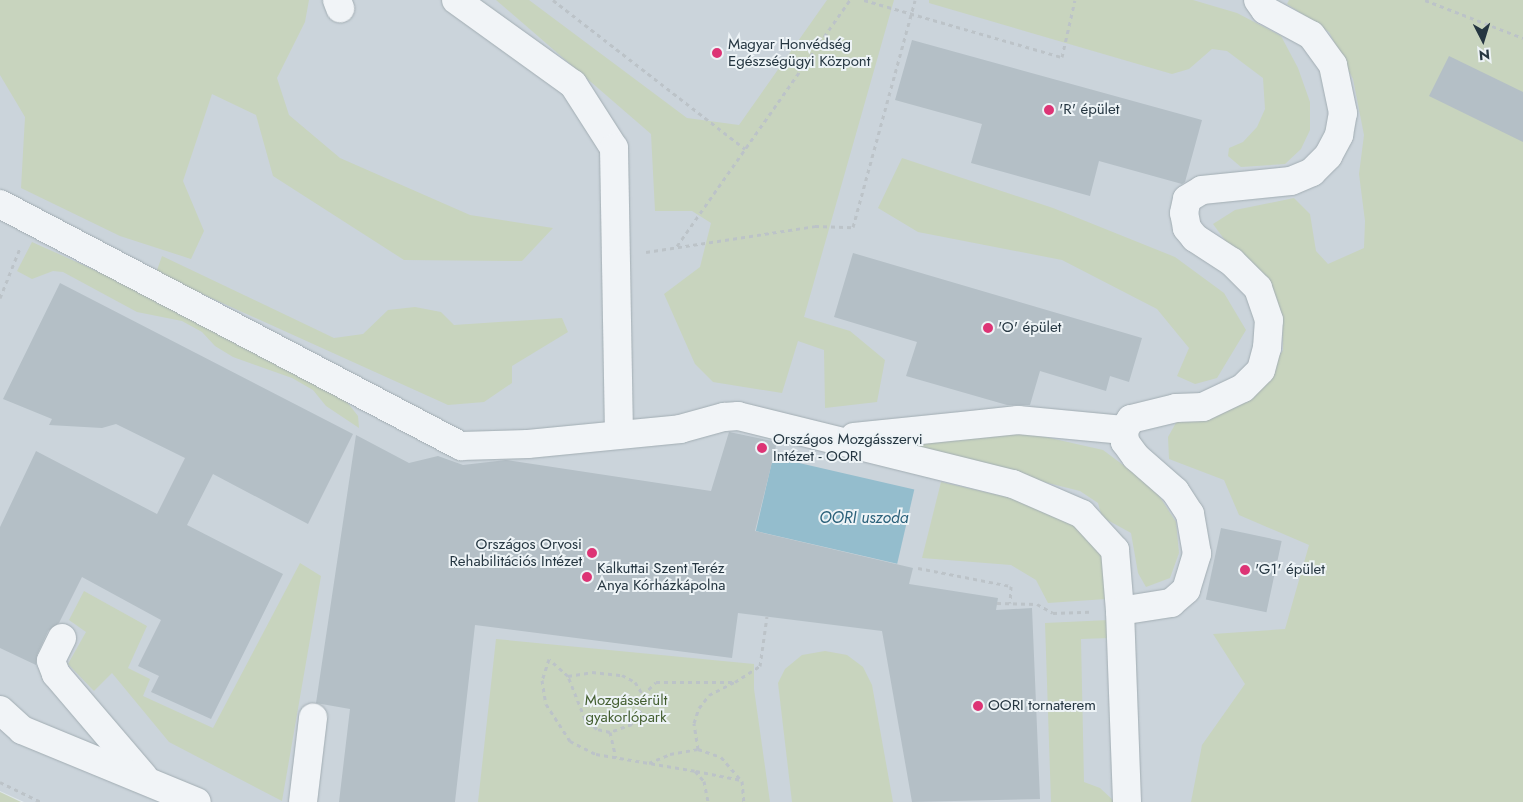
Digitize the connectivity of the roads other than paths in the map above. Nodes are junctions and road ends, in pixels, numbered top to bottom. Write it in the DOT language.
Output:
graph roads {
  1 [pos="456,0"];
  2 [pos="1258,0"];
  3 [pos="0,204"];
  4 [pos="1124,430"];
  5 [pos="619,434"];
  6 [pos="835,439"];
  7 [pos="1120,611"];
  8 [pos="62,638"];
  9 [pos="0,710"];
  10 [pos="313,718"];
  11 [pos="146,780"];
  12 [pos="198,802"];
  13 [pos="303,802"];
  14 [pos="1127,802"];
  1 -- 5 [label="lane"];
  2 -- 4 [label="lane"];
  3 -- 5 [label="lane"];
  4 -- 6 [label="lane"];
  4 -- 7 [label="lane"];
  5 -- 6 [label="lane"];
  6 -- 7 [label="lane"];
  7 -- 14 [label="lane"];
  8 -- 11 [label="lane"];
  9 -- 11 [label="lane"];
  10 -- 13 [label="lane"];
  11 -- 12 [label="lane"];
}
